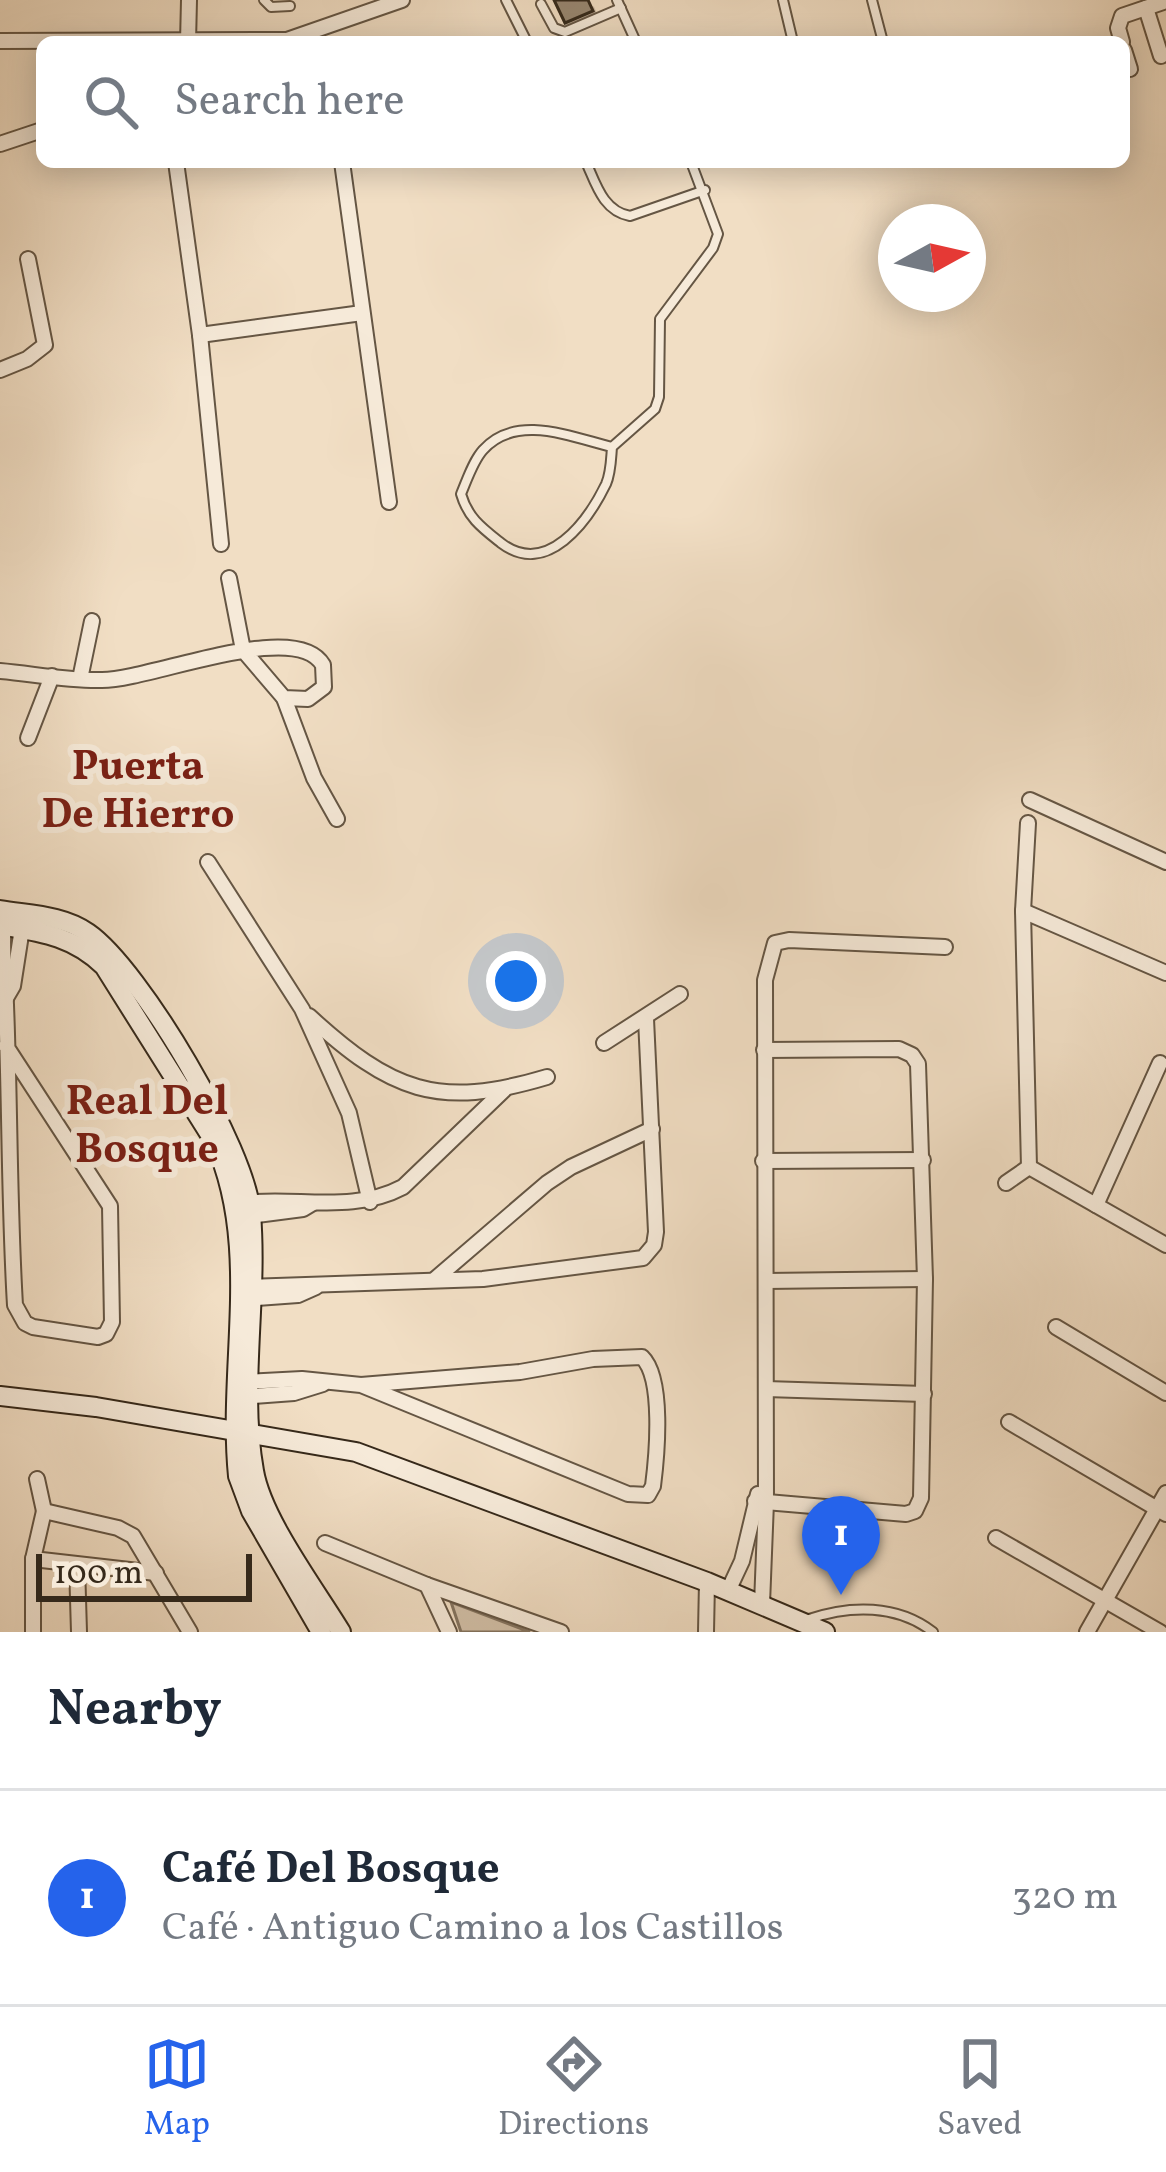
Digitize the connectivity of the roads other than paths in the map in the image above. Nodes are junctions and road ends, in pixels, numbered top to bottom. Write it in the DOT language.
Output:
graph roads {
  1 [pos="189,0"];
  2 [pos="264,0"];
  3 [pos="402,0"];
  4 [pos="506,0"];
  5 [pos="783,0"];
  6 [pos="872,0"];
  7 [pos="543,1"];
  8 [pos="1157,3"];
  9 [pos="619,4"];
  10 [pos="290,6"];
  11 [pos="326,34"];
  12 [pos="187,36"];
  13 [pos="523,36"];
  14 [pos="633,36"];
  15 [pos="792,36"];
  16 [pos="881,36"];
  17 [pos="1120,36"];
  18 [pos="0,41"];
  19 [pos="36,41"];
  20 [pos="1161,56"];
  21 [pos="36,132"];
  22 [pos="0,144"];
  23 [pos="177,168"];
  24 [pos="343,168"];
  25 [pos="589,168"];
  26 [pos="694,168"];
  27 [pos="705,190"];
  28 [pos="28,259"];
  29 [pos="362,313"];
  30 [pos="200,335"];
  31 [pos="0,370"];
  32 [pos="612,447"];
  33 [pos="388,502"];
  34 [pos="221,544"];
  35 [pos="229,578"];
  36 [pos="92,621"];
  37 [pos="243,650"];
  38 [pos="0,671"];
  39 [pos="52,676"];
  40 [pos="80,679"];
  41 [pos="284,698"];
  42 [pos="28,738"];
  43 [pos="1030,800"];
  44 [pos="337,819"];
  45 [pos="1028,823"];
  46 [pos="208,862"];
  47 [pos="1166,862"];
  48 [pos="1024,911"];
  49 [pos="9,919"];
  50 [pos="944,947"];
  51 [pos="1166,973"];
  52 [pos="680,994"];
  53 [pos="302,1009"];
  54 [pos="646,1019"];
  55 [pos="604,1043"];
  56 [pos="5,1046"];
  57 [pos="764,1050"];
  58 [pos="1160,1063"];
  59 [pos="548,1077"];
  60 [pos="504,1090"];
  61 [pos="652,1129"];
  62 [pos="923,1160"];
  63 [pos="763,1161"];
  64 [pos="1029,1167"];
  65 [pos="1006,1184"];
  66 [pos="370,1202"];
  67 [pos="1096,1205"];
  68 [pos="244,1210"];
  69 [pos="1166,1244"];
  70 [pos="925,1279"];
  71 [pos="434,1280"];
  72 [pos="766,1281"];
  73 [pos="245,1293"];
  74 [pos="1056,1327"];
  75 [pos="362,1385"];
  76 [pos="766,1389"];
  77 [pos="244,1390"];
  78 [pos="1166,1393"];
  79 [pos="924,1394"];
  80 [pos="0,1396"];
  81 [pos="1010,1422"];
  82 [pos="243,1432"];
  83 [pos="37,1479"];
  84 [pos="1166,1493"];
  85 [pos="760,1502"];
  86 [pos="44,1511"];
  87 [pos="1162,1511"];
  88 [pos="262,1515"];
  89 [pos="996,1538"];
  90 [pos="325,1544"];
  91 [pos="33,1559"];
  92 [pos="77,1565"];
  93 [pos="156,1573"];
  94 [pos="707,1582"];
  95 [pos="427,1585"];
  96 [pos="728,1591"];
  97 [pos="1104,1600"];
  98 [pos="762,1604"];
  99 [pos="800,1622"];
  100 [pos="33,1632"];
  101 [pos="79,1632"];
  102 [pos="190,1632"];
  103 [pos="321,1632"];
  104 [pos="340,1632"];
  105 [pos="449,1632"];
  106 [pos="561,1632"];
  107 [pos="706,1632"];
  108 [pos="826,1632"];
  109 [pos="933,1632"];
  110 [pos="1087,1632"];
  111 [pos="1160,1632"];
  1 -- 12 [label="street"];
  2 -- 10 [label="lane"];
  3 -- 11 [label="street"];
  4 -- 13 [label="lane"];
  5 -- 15 [label="lane"];
  6 -- 16 [label="lane"];
  7 -- 9 [label="lane"];
  8 -- 17 [label="street"];
  8 -- 20 [label="street"];
  9 -- 14 [label="lane"];
  18 -- 19 [label="street"];
  21 -- 22 [label="street"];
  23 -- 30 [label="street"];
  24 -- 29 [label="street"];
  25 -- 27 [label="lane"];
  26 -- 27 [label="lane"];
  27 -- 32 [label="lane"];
  28 -- 31 [label="street"];
  29 -- 30 [label="street"];
  29 -- 33 [label="street"];
  30 -- 34 [label="street"];
  32 -- 32 [label="lane"];
  35 -- 37 [label="street"];
  36 -- 40 [label="street"];
  37 -- 40 [label="street"];
  37 -- 41 [label="street"];
  37 -- 41 [label="street"];
  38 -- 39 [label="street"];
  39 -- 40 [label="street"];
  39 -- 42 [label="street"];
  41 -- 44 [label="street"];
  43 -- 47 [label="street"];
  45 -- 48 [label="street"];
  46 -- 53 [label="street"];
  48 -- 51 [label="street"];
  48 -- 64 [label="street"];
  49 -- 56 [label="street"];
  49 -- 68 [label="street"];
  50 -- 57 [label="street"];
  52 -- 54 [label="street"];
  53 -- 60 [label="street"];
  53 -- 66 [label="street"];
  54 -- 55 [label="street"];
  54 -- 61 [label="street"];
  56 -- 56 [label="street"];
  57 -- 62 [label="street"];
  57 -- 63 [label="street"];
  58 -- 67 [label="street"];
  59 -- 60 [label="street"];
  60 -- 66 [label="street"];
  61 -- 71 [label="street"];
  61 -- 71 [label="street"];
  62 -- 63 [label="street"];
  62 -- 70 [label="street"];
  63 -- 72 [label="street"];
  64 -- 65 [label="street"];
  64 -- 67 [label="street"];
  66 -- 68 [label="street"];
  67 -- 69 [label="street"];
  68 -- 73 [label="street"];
  70 -- 72 [label="street"];
  70 -- 79 [label="street"];
  71 -- 73 [label="street"];
  72 -- 76 [label="street"];
  73 -- 77 [label="street"];
  74 -- 78 [label="street"];
  75 -- 75 [label="street"];
  75 -- 77 [label="street"];
  76 -- 79 [label="street"];
  76 -- 85 [label="street"];
  77 -- 82 [label="street"];
  79 -- 85 [label="street"];
  80 -- 82 [label="street"];
  81 -- 87 [label="street"];
  82 -- 88 [label="street"];
  82 -- 94 [label="street"];
  83 -- 86 [label="street"];
  84 -- 87 [label="street"];
  85 -- 96 [label="street"];
  85 -- 98 [label="street"];
  86 -- 91 [label="street"];
  86 -- 93 [label="street"];
  87 -- 97 [label="street"];
  88 -- 103 [label="street"];
  88 -- 104 [label="street"];
  89 -- 97 [label="street"];
  90 -- 95 [label="street"];
  91 -- 92 [label="street"];
  91 -- 100 [label="street"];
  92 -- 93 [label="street"];
  92 -- 101 [label="street"];
  93 -- 102 [label="street"];
  94 -- 96 [label="street"];
  94 -- 107 [label="street"];
  95 -- 105 [label="street"];
  95 -- 106 [label="street"];
  96 -- 98 [label="street"];
  97 -- 110 [label="street"];
  97 -- 111 [label="street"];
  98 -- 99 [label="street"];
  99 -- 108 [label="street"];
  99 -- 109 [label="lane"];
}
